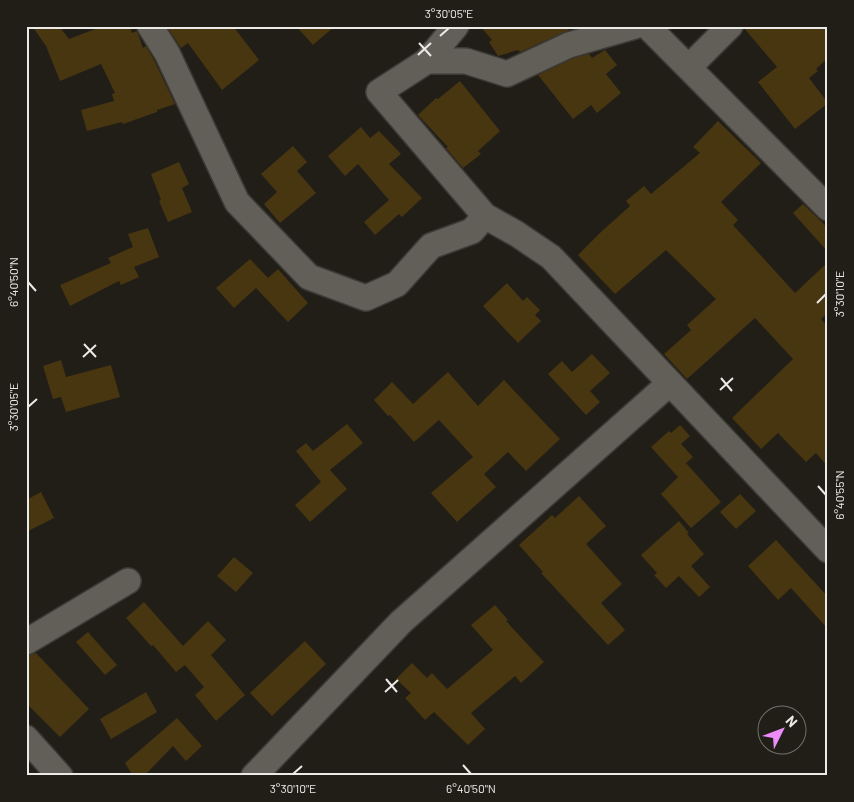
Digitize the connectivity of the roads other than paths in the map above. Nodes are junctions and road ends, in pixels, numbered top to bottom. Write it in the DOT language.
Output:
graph roads {
  1 [pos="150,26"];
  2 [pos="456,26"];
  3 [pos="635,26"];
  4 [pos="647,26"];
  5 [pos="730,26"];
  6 [pos="427,61"];
  7 [pos="689,67"];
  8 [pos="828,208"];
  9 [pos="485,216"];
  10 [pos="670,383"];
  11 [pos="828,550"];
  12 [pos="128,581"];
  13 [pos="26,642"];
  14 [pos="26,738"];
  15 [pos="60,776"];
  16 [pos="254,776"];
  1 -- 9 [label="street"];
  2 -- 6 [label="street"];
  3 -- 6 [label="street"];
  4 -- 7 [label="street"];
  5 -- 7 [label="street"];
  6 -- 9 [label="street"];
  7 -- 8 [label="street"];
  9 -- 10 [label="street"];
  10 -- 11 [label="street"];
  10 -- 16 [label="street"];
  12 -- 13 [label="street"];
  14 -- 15 [label="street"];
}
